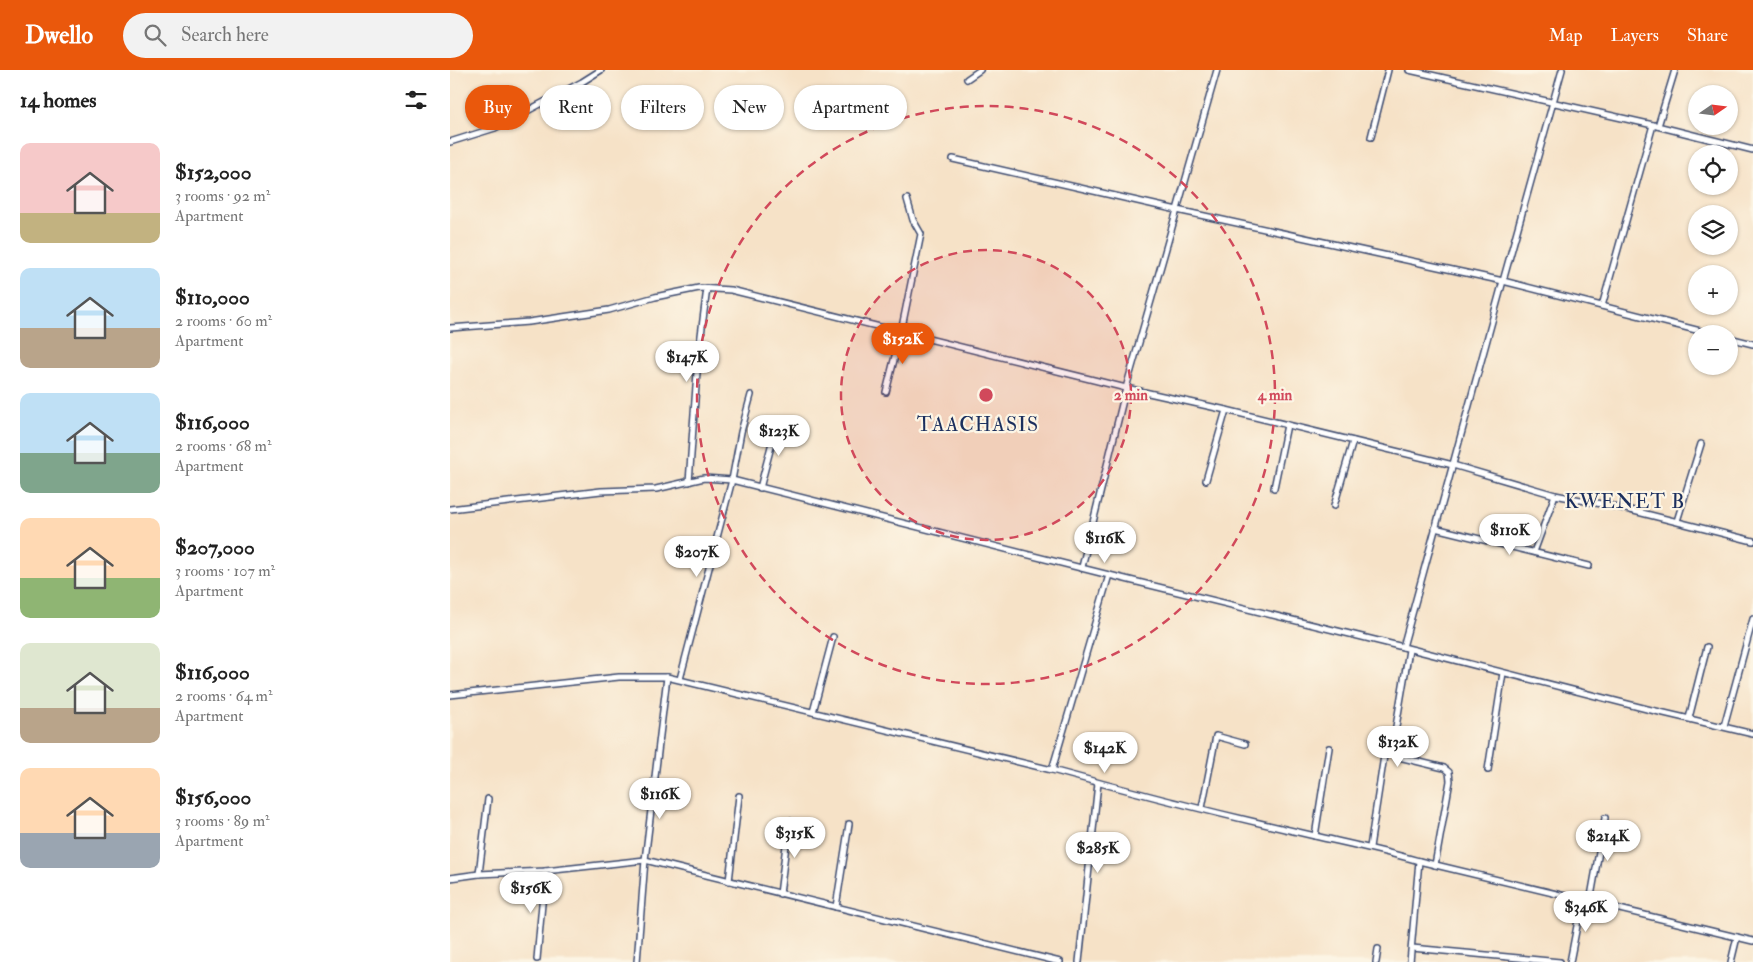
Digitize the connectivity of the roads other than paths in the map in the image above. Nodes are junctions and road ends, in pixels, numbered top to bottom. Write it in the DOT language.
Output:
graph roads {
  1 [pos="601,70"];
  2 [pos="980,70"];
  3 [pos="1217,70"];
  4 [pos="1388,70"];
  5 [pos="1409,70"];
  6 [pos="1562,70"];
  7 [pos="1675,70"];
  8 [pos="967,79"];
  9 [pos="1554,102"];
  10 [pos="1656,126"];
  11 [pos="1371,136"];
  12 [pos="450,142"];
  13 [pos="1753,150"];
  14 [pos="953,158"];
  15 [pos="907,199"];
  16 [pos="1177,210"];
  17 [pos="1503,281"];
  18 [pos="707,288"];
  19 [pos="1602,306"];
  20 [pos="450,328"];
  21 [pos="1688,328"];
  22 [pos="901,332"];
  23 [pos="1738,340"];
  24 [pos="1753,344"];
  25 [pos="1126,388"];
  26 [pos="886,392"];
  27 [pos="751,395"];
  28 [pos="1226,410"];
  29 [pos="778,420"];
  30 [pos="1287,425"];
  31 [pos="1353,441"];
  32 [pos="1701,444"];
  33 [pos="1453,465"];
  34 [pos="732,480"];
  35 [pos="1206,480"];
  36 [pos="689,482"];
  37 [pos="760,488"];
  38 [pos="1274,488"];
  39 [pos="1555,495"];
  40 [pos="1334,506"];
  41 [pos="450,509"];
  42 [pos="1677,521"];
  43 [pos="1436,528"];
  44 [pos="1753,540"];
  45 [pos="1534,552"];
  46 [pos="1589,566"];
  47 [pos="1082,567"];
  48 [pos="1109,575"];
  49 [pos="1753,620"];
  50 [pos="833,637"];
  51 [pos="1404,647"];
  52 [pos="1707,647"];
  53 [pos="1410,650"];
  54 [pos="1503,673"];
  55 [pos="667,677"];
  56 [pos="680,680"];
  57 [pos="450,695"];
  58 [pos="813,712"];
  59 [pos="1689,718"];
  60 [pos="1724,726"];
  61 [pos="1753,734"];
  62 [pos="1245,744"];
  63 [pos="1329,748"];
  64 [pos="1392,750"];
  65 [pos="1052,770"];
  66 [pos="1488,770"];
  67 [pos="1098,783"];
  68 [pos="739,796"];
  69 [pos="488,799"];
  70 [pos="1202,808"];
  71 [pos="1605,818"];
  72 [pos="790,821"];
  73 [pos="849,824"];
  74 [pos="1315,836"];
  75 [pos="1370,847"];
  76 [pos="645,860"];
  77 [pos="1419,861"];
  78 [pos="1436,865"];
  79 [pos="545,871"];
  80 [pos="479,874"];
  81 [pos="450,878"];
  82 [pos="729,881"];
  83 [pos="780,894"];
  84 [pos="1582,900"];
  85 [pos="1590,902"];
  86 [pos="836,907"];
  87 [pos="1737,937"];
  88 [pos="1753,941"];
  89 [pos="1412,948"];
  90 [pos="1378,949"];
  91 [pos="1485,955"];
  92 [pos="538,959"];
  93 [pos="1036,959"];
  94 [pos="1537,961"];
  95 [pos="637,962"];
  96 [pos="1060,962"];
  97 [pos="1079,962"];
  98 [pos="1376,962"];
  99 [pos="1410,962"];
  100 [pos="1484,962"];
  101 [pos="1560,962"];
  102 [pos="1570,962"];
  103 [pos="1731,962"];
  1 -- 12 [label="street"];
  2 -- 8 [label="street"];
  3 -- 16 [label="street"];
  4 -- 11 [label="street"];
  5 -- 9 [label="street"];
  6 -- 9 [label="street"];
  7 -- 10 [label="street"];
  9 -- 10 [label="street"];
  9 -- 17 [label="street"];
  10 -- 13 [label="street"];
  10 -- 19 [label="street"];
  14 -- 16 [label="street"];
  15 -- 22 [label="street"];
  16 -- 17 [label="street"];
  16 -- 25 [label="street"];
  17 -- 19 [label="street"];
  17 -- 33 [label="street"];
  18 -- 20 [label="street"];
  18 -- 22 [label="street"];
  18 -- 36 [label="street"];
  19 -- 21 [label="street"];
  22 -- 25 [label="street"];
  22 -- 26 [label="street"];
  23 -- 24 [label="street"];
  25 -- 28 [label="street"];
  25 -- 47 [label="street"];
  27 -- 34 [label="street"];
  28 -- 30 [label="street"];
  28 -- 35 [label="street"];
  29 -- 37 [label="street"];
  30 -- 31 [label="street"];
  30 -- 38 [label="street"];
  31 -- 33 [label="street"];
  31 -- 40 [label="street"];
  32 -- 42 [label="street"];
  33 -- 39 [label="street"];
  33 -- 43 [label="street"];
  34 -- 36 [label="street"];
  34 -- 37 [label="street"];
  34 -- 56 [label="street"];
  36 -- 41 [label="street"];
  37 -- 47 [label="street"];
  39 -- 42 [label="street"];
  39 -- 45 [label="street"];
  42 -- 44 [label="street"];
  43 -- 45 [label="street"];
  43 -- 51 [label="street"];
  45 -- 46 [label="street"];
  47 -- 48 [label="street"];
  48 -- 51 [label="street"];
  48 -- 65 [label="street"];
  49 -- 60 [label="street"];
  50 -- 58 [label="street"];
  51 -- 53 [label="street"];
  52 -- 59 [label="street"];
  53 -- 54 [label="street"];
  53 -- 64 [label="street"];
  54 -- 59 [label="street"];
  54 -- 66 [label="street"];
  55 -- 56 [label="street"];
  55 -- 57 [label="street"];
  55 -- 76 [label="street"];
  56 -- 58 [label="street"];
  58 -- 65 [label="street"];
  59 -- 60 [label="street"];
  60 -- 61 [label="street"];
  62 -- 70 [label="street"];
  63 -- 74 [label="street"];
  64 -- 75 [label="street"];
  64 -- 78 [label="street"];
  65 -- 67 [label="street"];
  67 -- 70 [label="street"];
  67 -- 97 [label="street"];
  68 -- 82 [label="street"];
  69 -- 80 [label="street"];
  70 -- 74 [label="street"];
  71 -- 85 [label="street"];
  72 -- 83 [label="street"];
  73 -- 86 [label="street"];
  74 -- 75 [label="street"];
  75 -- 77 [label="street"];
  76 -- 79 [label="street"];
  76 -- 82 [label="street"];
  76 -- 95 [label="street"];
  77 -- 78 [label="street"];
  77 -- 89 [label="street"];
  78 -- 84 [label="street"];
  79 -- 80 [label="street"];
  79 -- 92 [label="street"];
  80 -- 81 [label="street"];
  82 -- 83 [label="street"];
  83 -- 86 [label="street"];
  84 -- 85 [label="street"];
  84 -- 102 [label="street"];
  85 -- 87 [label="street"];
  86 -- 93 [label="street"];
  87 -- 88 [label="street"];
  87 -- 103 [label="street"];
  89 -- 91 [label="street"];
  89 -- 99 [label="street"];
  90 -- 98 [label="street"];
  91 -- 94 [label="street"];
  91 -- 100 [label="street"];
  93 -- 96 [label="street"];
  94 -- 101 [label="street"];
}
